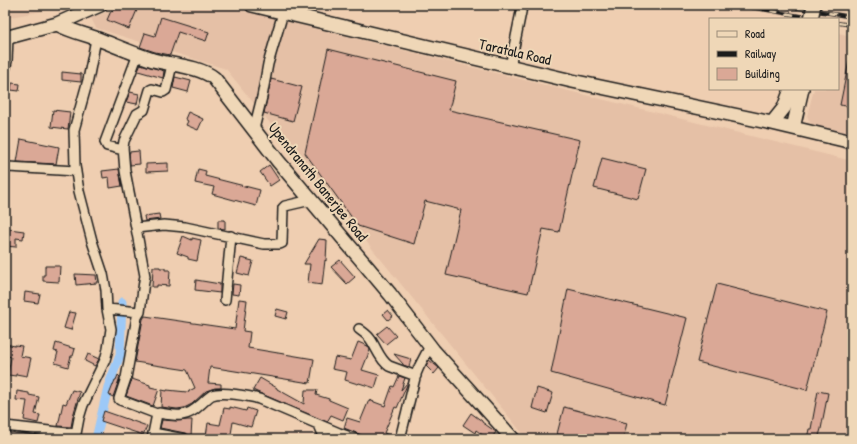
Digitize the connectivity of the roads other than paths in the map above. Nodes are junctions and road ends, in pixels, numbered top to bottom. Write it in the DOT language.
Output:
graph roads {
  1 [pos="84,5"];
  2 [pos="100,5"];
  3 [pos="252,5"];
  4 [pos="814,5"];
  5 [pos="522,7"];
  6 [pos="283,13"];
  7 [pos="811,18"];
  8 [pos="60,20"];
  9 [pos="6,35"];
  10 [pos="96,38"];
  11 [pos="138,54"];
  12 [pos="172,64"];
  13 [pos="510,67"];
  14 [pos="5,70"];
  15 [pos="791,90"];
  16 [pos="802,90"];
  17 [pos="772,123"];
  18 [pos="793,128"];
  19 [pos="254,129"];
  20 [pos="852,142"];
  21 [pos="123,150"];
  22 [pos="5,168"];
  23 [pos="76,171"];
  24 [pos="311,200"];
  25 [pos="136,228"];
  26 [pos="230,236"];
  27 [pos="225,300"];
  28 [pos="107,309"];
  29 [pos="140,312"];
  30 [pos="359,329"];
  31 [pos="430,346"];
  32 [pos="416,376"];
  33 [pos="158,414"];
  34 [pos="319,425"];
  35 [pos="5,426"];
  36 [pos="76,436"];
  37 [pos="152,436"];
  38 [pos="324,438"];
  39 [pos="184,439"];
  40 [pos="356,439"];
  41 [pos="400,439"];
  42 [pos="513,439"];
  1 -- 8 [label="main road"];
  2 -- 8 [label="main road"];
  3 -- 6 [label="main road, Taratala Road"];
  4 -- 7 [label="main road, bridge"];
  5 -- 13 [label="street"];
  6 -- 13 [label="main road, Taratala Road"];
  6 -- 19 [label="street"];
  8 -- 9 [label="main road"];
  8 -- 10 [label="main road, Upendranath Banerjee Road"];
  9 -- 14 [label="street"];
  10 -- 11 [label="main road, Upendranath Banerjee Road"];
  10 -- 23 [label="street"];
  11 -- 12 [label="main road, Upendranath Banerjee Road"];
  11 -- 21 [label="street"];
  12 -- 19 [label="main road, Upendranath Banerjee Road"];
  12 -- 21 [label="street"];
  13 -- 17 [label="main road, Taratala Road"];
  15 -- 17 [label="main road"];
  16 -- 18 [label="main road"];
  17 -- 18 [label="main road, Taratala Road"];
  18 -- 20 [label="main road, Taratala Road"];
  19 -- 24 [label="main road, Upendranath Banerjee Road"];
  21 -- 25 [label="street"];
  22 -- 23 [label="street"];
  23 -- 28 [label="street"];
  24 -- 26 [label="street"];
  24 -- 31 [label="main road, Upendranath Banerjee Road"];
  25 -- 26 [label="street"];
  25 -- 29 [label="street"];
  26 -- 27 [label="street"];
  28 -- 29 [label="street"];
  28 -- 36 [label="street"];
  29 -- 33 [label="street"];
  30 -- 32 [label="street"];
  31 -- 32 [label="street"];
  31 -- 42 [label="main road, Upendranath Banerjee Road"];
  32 -- 41 [label="street"];
  33 -- 34 [label="street"];
  33 -- 37 [label="street"];
  34 -- 38 [label="street"];
  34 -- 40 [label="street"];
  35 -- 36 [label="street"];
  37 -- 39 [label="street"];
}
